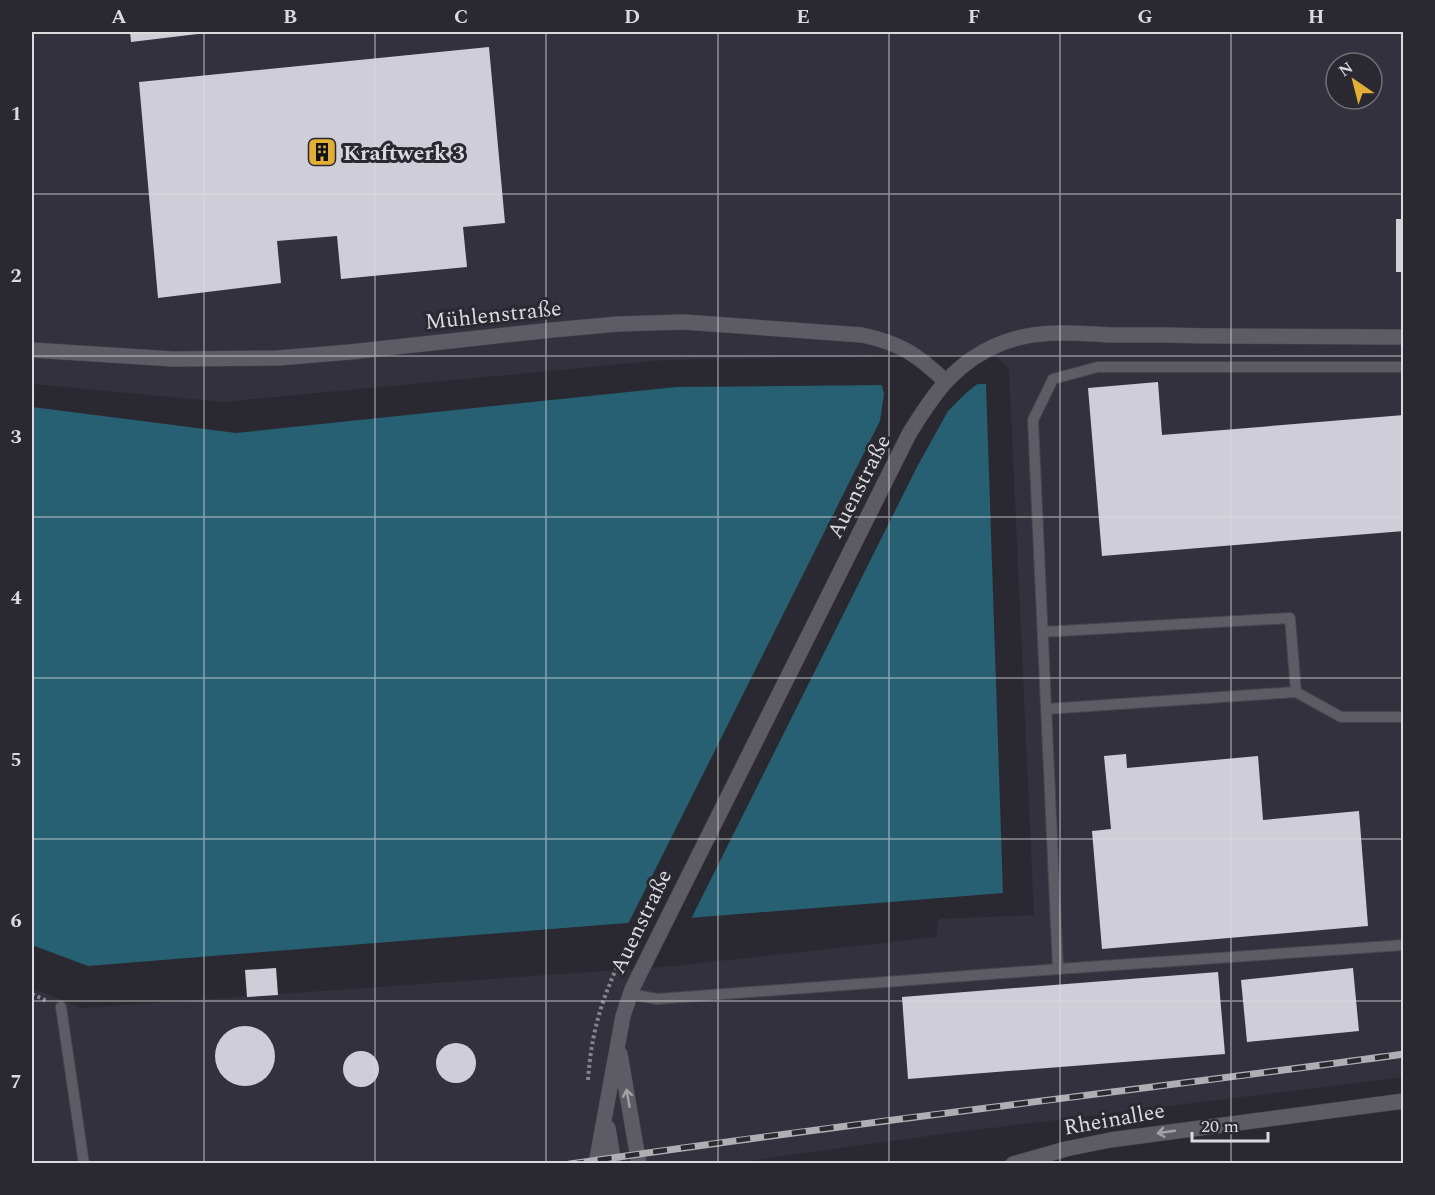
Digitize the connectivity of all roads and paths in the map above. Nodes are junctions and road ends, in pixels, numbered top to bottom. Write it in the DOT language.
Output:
graph roads {
  1 [pos="1404,337"];
  2 [pos="32,350"];
  3 [pos="1404,367"];
  4 [pos="945,381"];
  5 [pos="1043,632"];
  6 [pos="1296,692"];
  7 [pos="1046,709"];
  8 [pos="1404,717"];
  9 [pos="1404,945"];
  10 [pos="1058,969"];
  11 [pos="630,994"];
  12 [pos="61,1007"];
  13 [pos="618,1042"];
  14 [pos="1404,1101"];
  15 [pos="606,1113"];
  16 [pos="639,1159"];
  17 [pos="84,1164"];
  18 [pos="596,1164"];
  19 [pos="614,1164"];
  20 [pos="651,1164"];
  21 [pos="1013,1164"];
  1 -- 4 [label="street, Auenstraße"];
  2 -- 4 [label="street, Mühlenstraße"];
  3 -- 5 [label="lane"];
  4 -- 11 [label="street, Auenstraße"];
  5 -- 6 [label="lane"];
  5 -- 7 [label="lane"];
  6 -- 7 [label="lane"];
  6 -- 8 [label="lane"];
  7 -- 10 [label="lane"];
  9 -- 10 [label="lane"];
  10 -- 11 [label="lane"];
  11 -- 13 [label="street, Auenstraße"];
  12 -- 17 [label="lane"];
  13 -- 15 [label="street, Auenstraße"];
  16 -- 13 [label="street, Auenstraße, one-way"];
  14 -- 21 [label="street, Rheinallee, one-way"];
  15 -- 18 [label="street, Auenstraße"];
  15 -- 19 [label="street, Auenstraße"];
  16 -- 20 [label="street, Auenstraße"];
}
